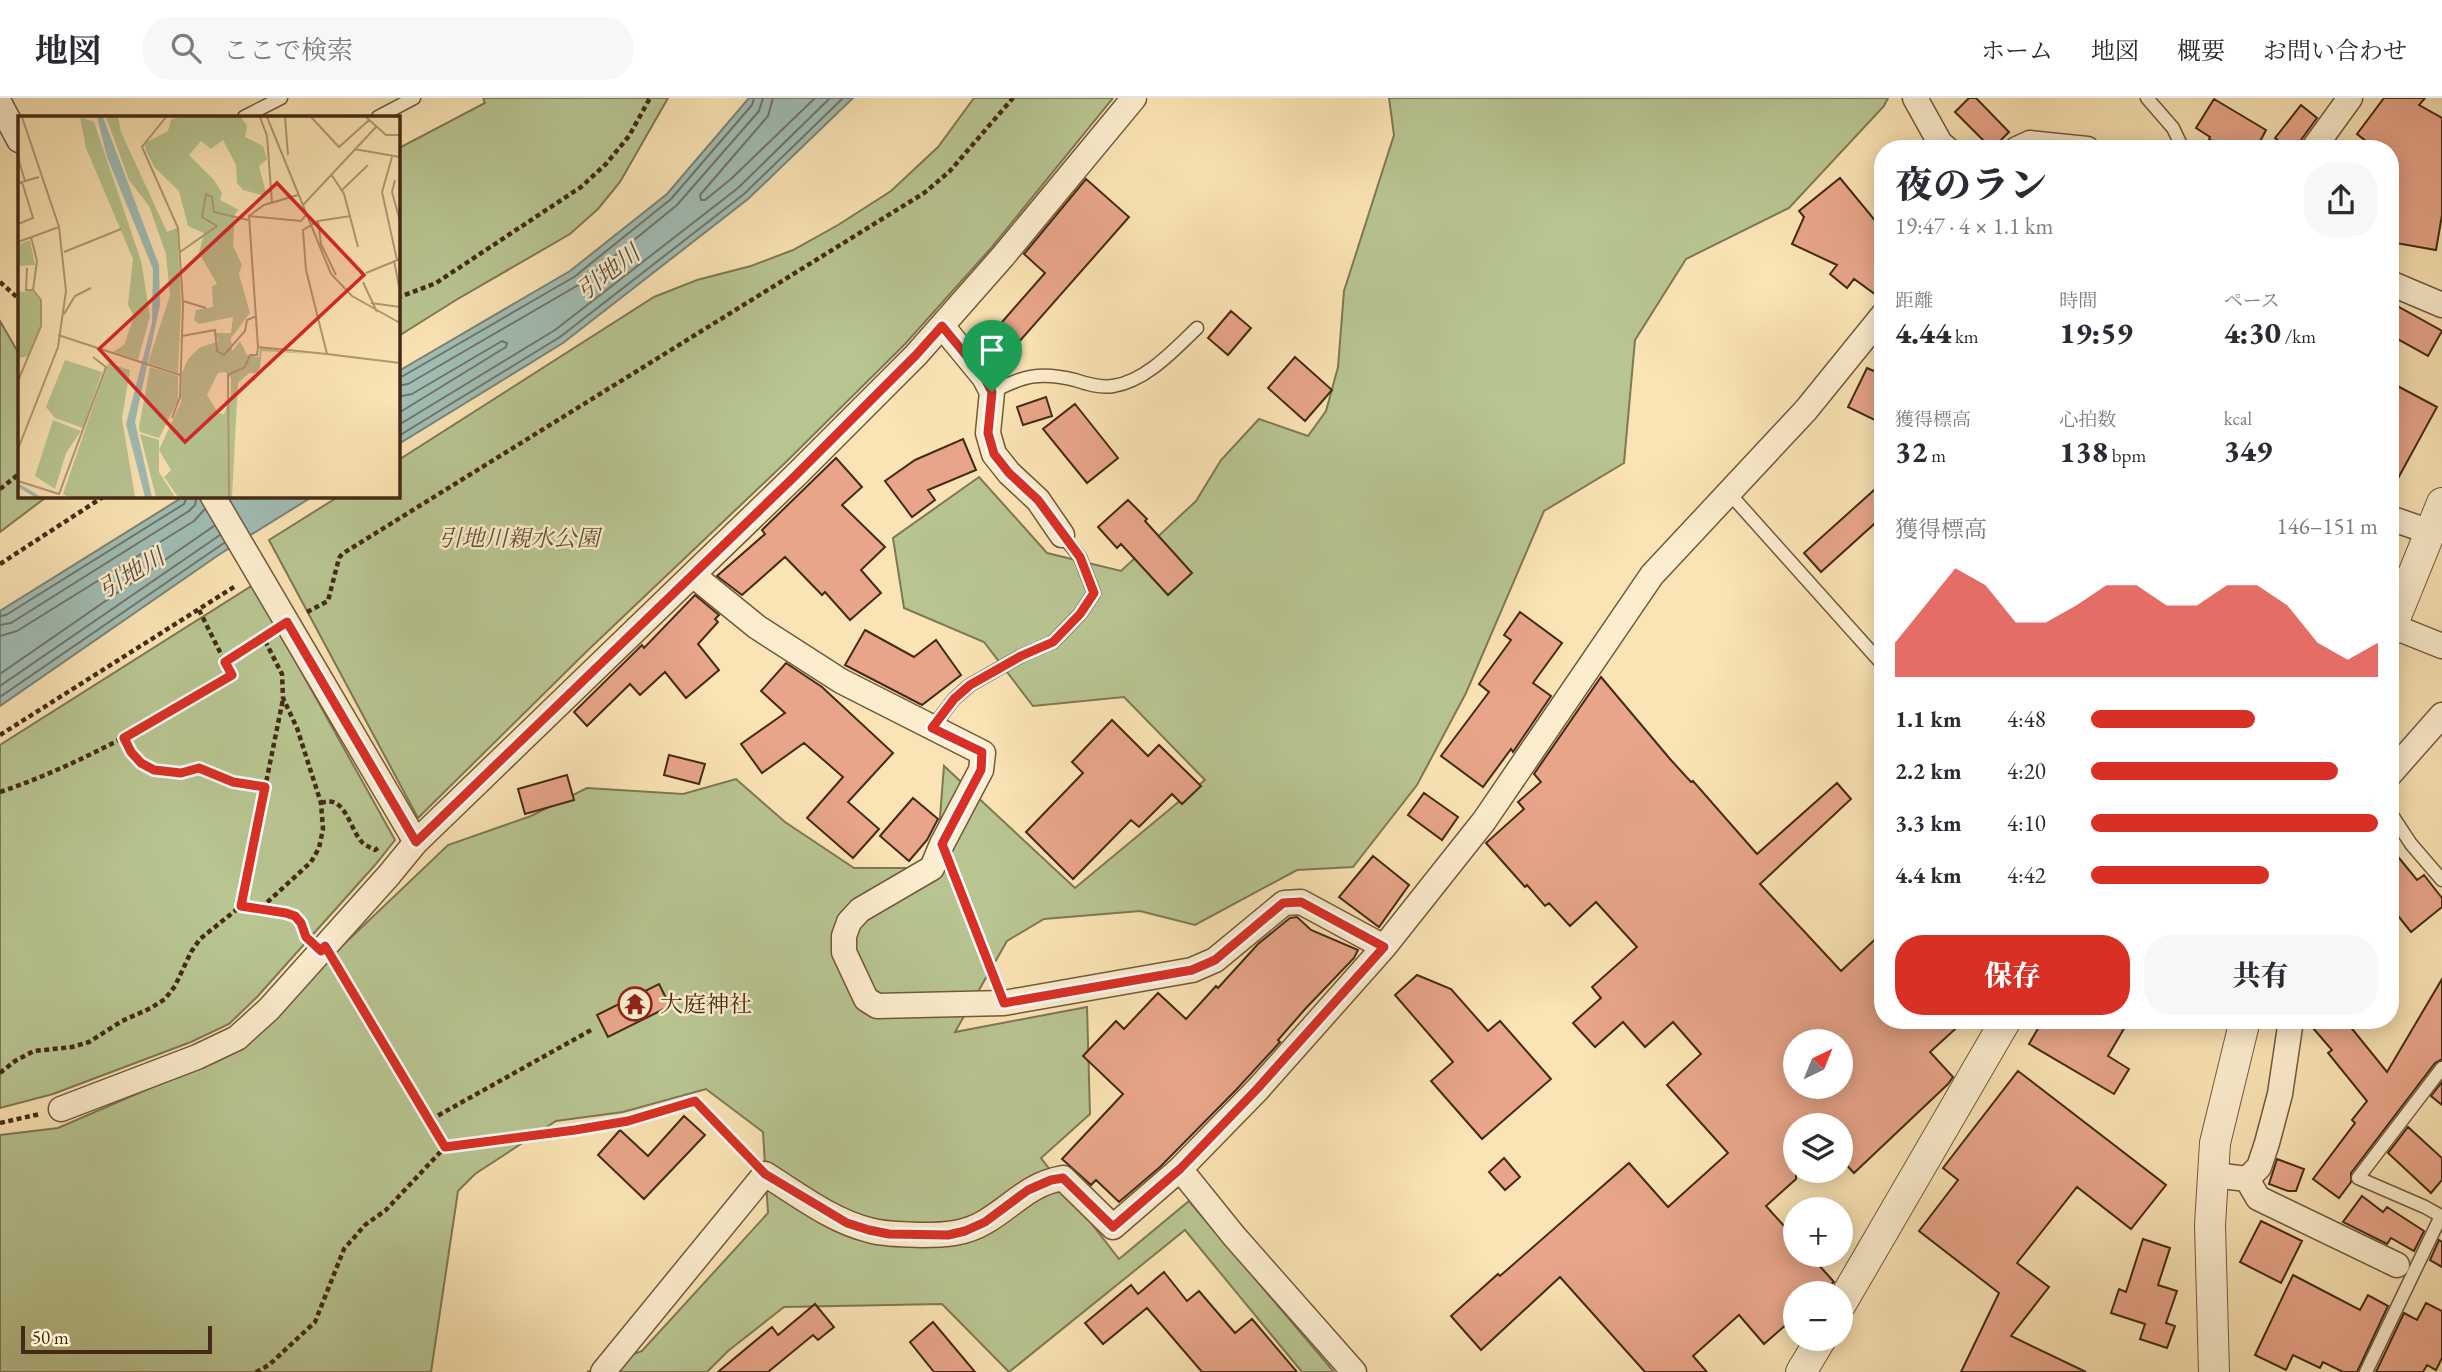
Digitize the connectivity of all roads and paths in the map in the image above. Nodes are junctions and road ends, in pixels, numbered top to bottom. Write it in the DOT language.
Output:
graph roads {
  1 [pos="281,98"];
  2 [pos="414,98"];
  3 [pos="650,98"];
  4 [pos="1013,98"];
  5 [pos="1134,98"];
  6 [pos="1915,98"];
  7 [pos="2147,98"];
  8 [pos="2350,98"];
  9 [pos="0,104"];
  10 [pos="246,116"];
  11 [pos="380,116"];
  12 [pos="18,138"];
  13 [pos="1938,140"];
  14 [pos="2179,140"];
  15 [pos="2319,140"];
  16 [pos="0,282"];
  17 [pos="2399,287"];
  18 [pos="399,297"];
  19 [pos="18,298"];
  20 [pos="2442,305"];
  21 [pos="942,326"];
  22 [pos="1874,326"];
  23 [pos="1197,328"];
  24 [pos="992,392"];
  25 [pos="18,475"];
  26 [pos="0,489"];
  27 [pos="1728,493"];
  28 [pos="103,497"];
  29 [pos="213,497"];
  30 [pos="2442,503"];
  31 [pos="2399,521"];
  32 [pos="2430,532"];
  33 [pos="1062,534"];
  34 [pos="0,564"];
  35 [pos="693,575"];
  36 [pos="262,580"];
  37 [pos="2399,608"];
  38 [pos="198,610"];
  39 [pos="287,622"];
  40 [pos="2399,630"];
  41 [pos="264,639"];
  42 [pos="2442,646"];
  43 [pos="1874,655"];
  44 [pos="225,662"];
  45 [pos="283,698"];
  46 [pos="2442,715"];
  47 [pos="932,728"];
  48 [pos="0,735"];
  49 [pos="124,738"];
  50 [pos="2399,764"];
  51 [pos="265,787"];
  52 [pos="0,792"];
  53 [pos="321,803"];
  54 [pos="2399,826"];
  55 [pos="412,836"];
  56 [pos="942,844"];
  57 [pos="2442,880"];
  58 [pos="241,906"];
  59 [pos="261,908"];
  60 [pos="1384,947"];
  61 [pos="323,949"];
  62 [pos="1004,1003"];
  63 [pos="593,1029"];
  64 [pos="2001,1029"];
  65 [pos="2243,1029"];
  66 [pos="2290,1029"];
  67 [pos="2442,1069"];
  68 [pos="0,1073"];
  69 [pos="61,1109"];
  70 [pos="430,1120"];
  71 [pos="0,1123"];
  72 [pos="445,1147"];
  73 [pos="1180,1169"];
  74 [pos="765,1174"];
  75 [pos="2214,1175"];
  76 [pos="2247,1179"];
  77 [pos="2397,1265"];
  78 [pos="1853,1283"];
  79 [pos="1814,1351"];
  80 [pos="256,1372"];
  81 [pos="603,1372"];
  82 [pos="1354,1372"];
  83 [pos="1801,1372"];
  84 [pos="2214,1372"];
  85 [pos="2366,1372"];
  1 -- 10 [label="lane"];
  2 -- 11 [label="lane"];
  3 -- 18 [label="path"];
  4 -- 39 [label="path"];
  5 -- 21 [label="street"];
  6 -- 13 [label="street"];
  7 -- 14 [label="lane"];
  8 -- 15 [label="street"];
  9 -- 12 [label="street"];
  16 -- 19 [label="path"];
  17 -- 20 [label="street"];
  21 -- 24 [label="street"];
  21 -- 35 [label="street"];
  22 -- 27 [label="street"];
  23 -- 24 [label="lane"];
  24 -- 33 [label="street"];
  25 -- 26 [label="path"];
  27 -- 43 [label="lane"];
  27 -- 60 [label="street"];
  28 -- 34 [label="path"];
  29 -- 36 [label="street"];
  30 -- 32 [label="street"];
  31 -- 32 [label="street"];
  32 -- 37 [label="street"];
  33 -- 47 [label="lane"];
  35 -- 47 [label="street"];
  35 -- 55 [label="street"];
  36 -- 38 [label="path"];
  36 -- 39 [label="street"];
  38 -- 44 [label="path"];
  38 -- 48 [label="path"];
  39 -- 41 [label="path"];
  39 -- 55 [label="street"];
  40 -- 42 [label="street"];
  41 -- 44 [label="path"];
  41 -- 45 [label="path"];
  44 -- 49 [label="path"];
  45 -- 51 [label="path"];
  45 -- 53 [label="path"];
  46 -- 50 [label="street"];
  47 -- 56 [label="street"];
  49 -- 51 [label="path"];
  49 -- 52 [label="path"];
  51 -- 58 [label="path"];
  53 -- 55 [label="path"];
  53 -- 59 [label="path"];
  54 -- 57 [label="lane"];
  55 -- 61 [label="street"];
  56 -- 62 [label="path"];
  56 -- 62 [label="street"];
  58 -- 59 [label="path"];
  58 -- 68 [label="path"];
  59 -- 61 [label="path"];
  60 -- 62 [label="street"];
  60 -- 73 [label="street"];
  61 -- 69 [label="street"];
  61 -- 70 [label="path"];
  63 -- 70 [label="path"];
  64 -- 78 [label="street"];
  65 -- 75 [label="street"];
  66 -- 76 [label="street"];
  67 -- 85 [label="lane"];
  69 -- 71 [label="path"];
  70 -- 72 [label="path"];
  72 -- 74 [label="path"];
  72 -- 80 [label="path"];
  73 -- 74 [label="street"];
  73 -- 82 [label="street"];
  74 -- 81 [label="street"];
  75 -- 76 [label="street"];
  75 -- 84 [label="street"];
  76 -- 77 [label="street"];
  79 -- 83 [label="street"];
}
